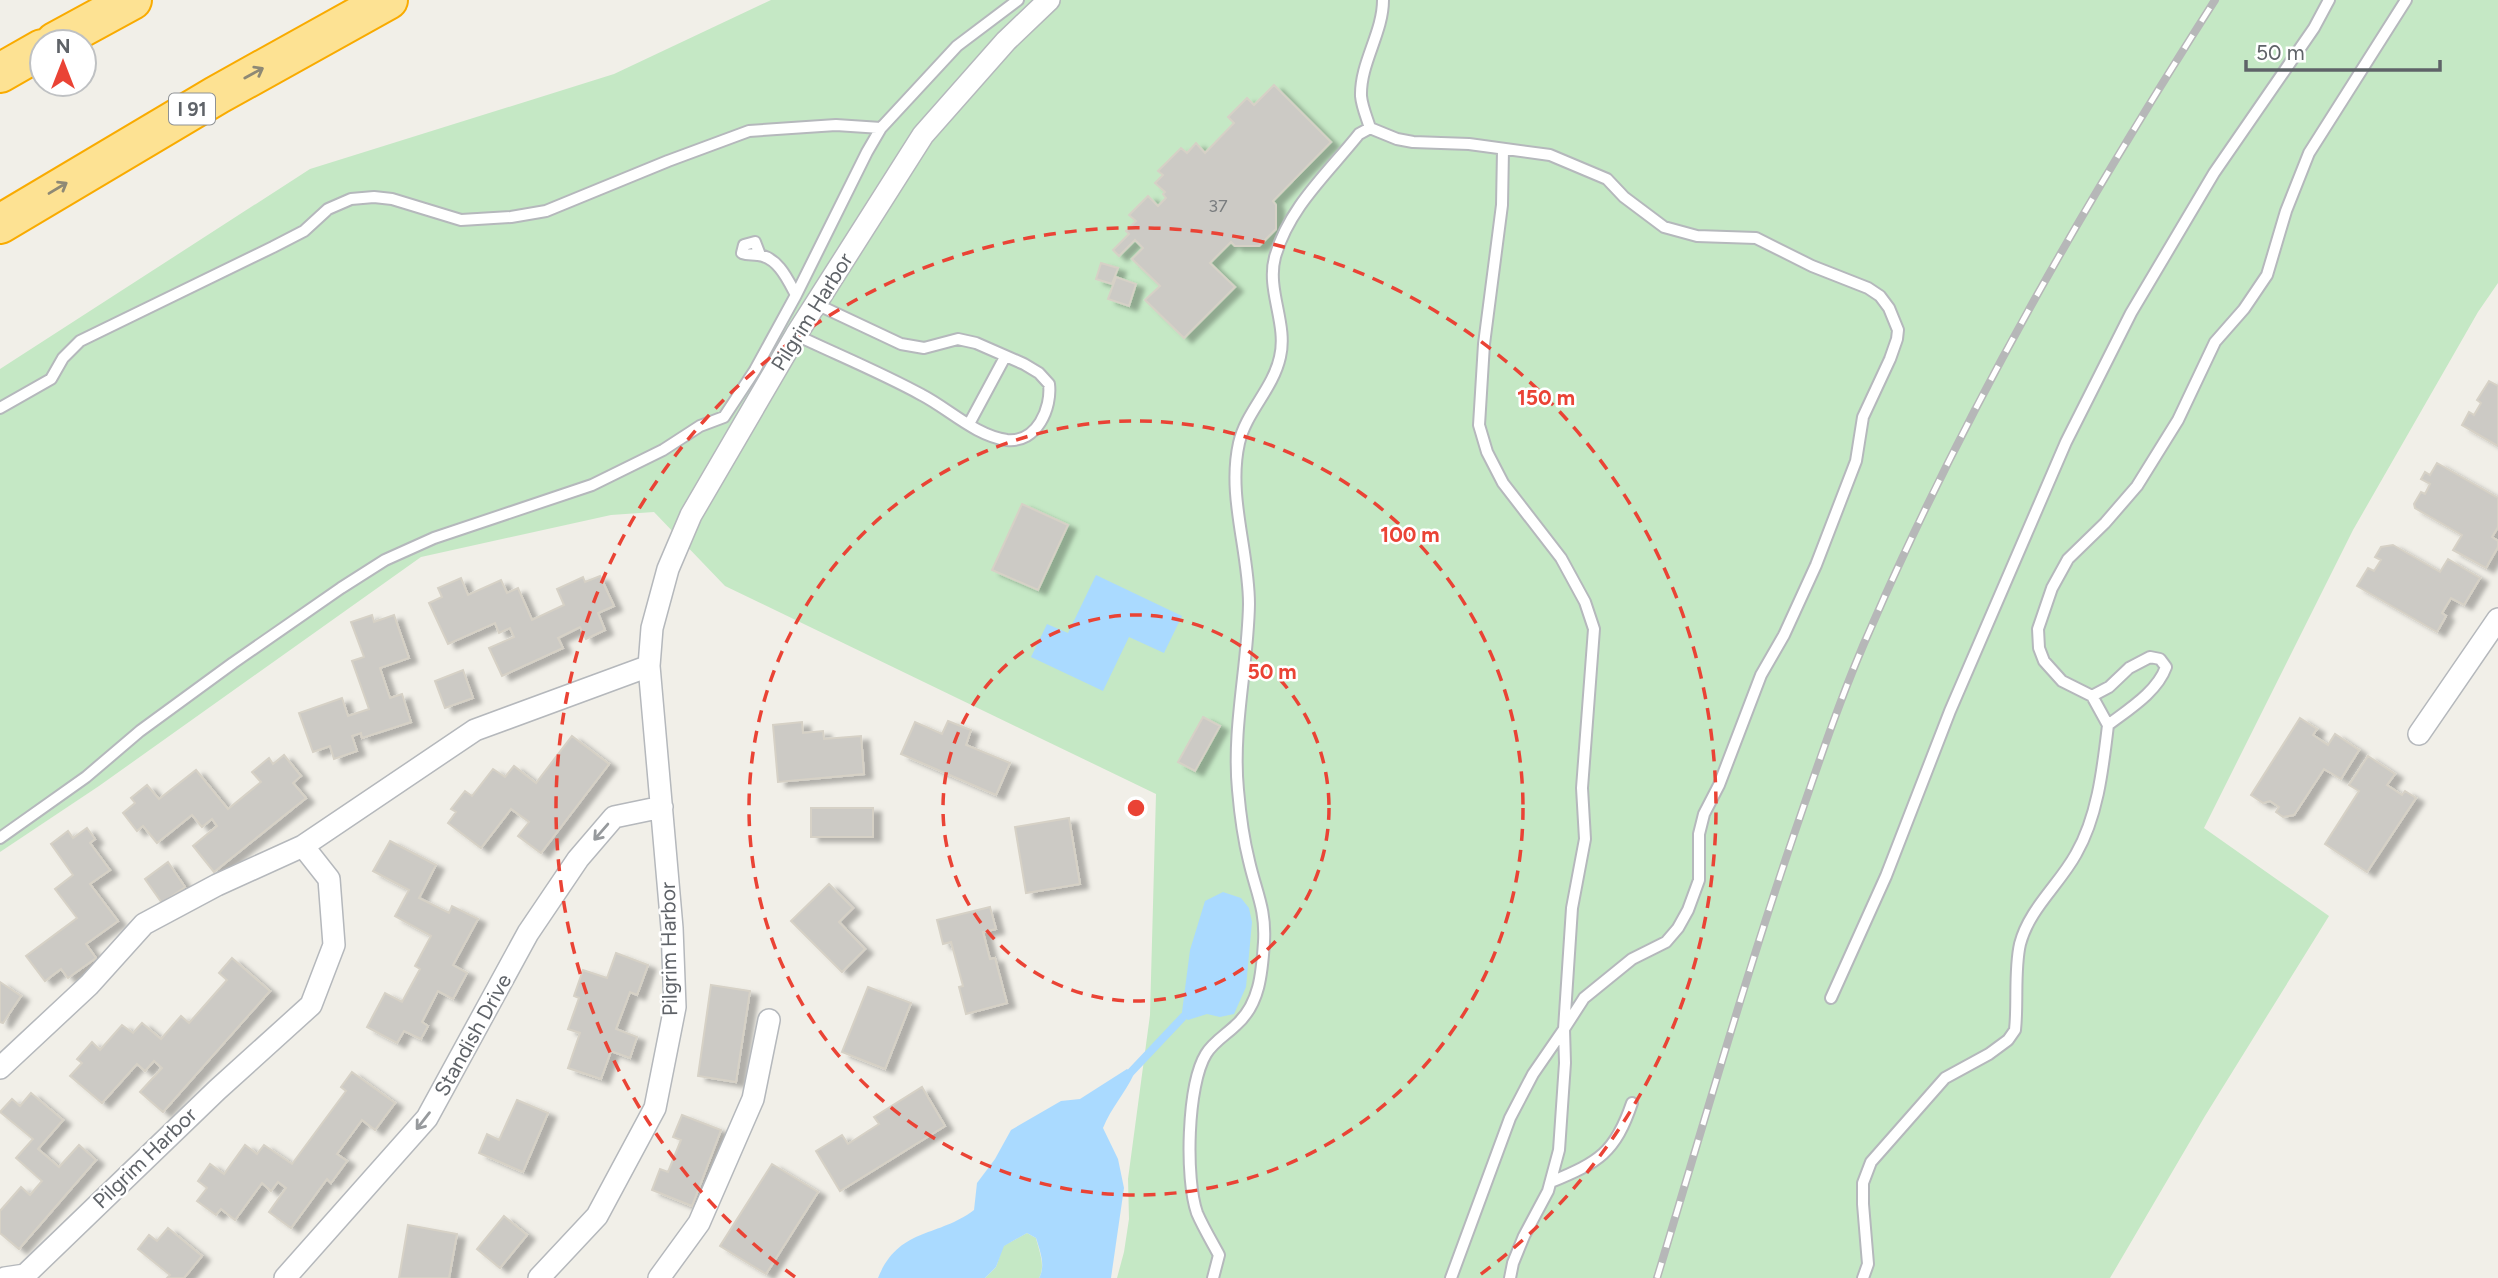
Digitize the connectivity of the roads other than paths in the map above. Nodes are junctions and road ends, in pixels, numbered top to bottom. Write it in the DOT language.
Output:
graph roads {
  1 [pos="132,0"];
  2 [pos="388,0"];
  3 [pos="1018,0"];
  4 [pos="1049,0"];
  5 [pos="1383,0"];
  6 [pos="2329,0"];
  7 [pos="2406,0"];
  8 [pos="81,28"];
  9 [pos="28,57"];
  10 [pos="0,72"];
  11 [pos="881,128"];
  12 [pos="1370,128"];
  13 [pos="1503,149"];
  14 [pos="0,224"];
  15 [pos="760,255"];
  16 [pos="796,295"];
  17 [pos="816,304"];
  18 [pos="796,335"];
  19 [pos="1005,357"];
  20 [pos="0,408"];
  21 [pos="969,424"];
  22 [pos="2498,619"];
  23 [pos="649,666"];
  24 [pos="2092,696"];
  25 [pos="2108,725"];
  26 [pos="2419,734"];
  27 [pos="662,807"];
  28 [pos="0,838"];
  29 [pos="303,846"];
  30 [pos="1831,998"];
  31 [pos="769,1020"];
  32 [pos="1564,1029"];
  33 [pos="0,1068"];
  34 [pos="1632,1102"];
  35 [pos="1551,1182"];
  36 [pos="5,1278"];
  37 [pos="285,1278"];
  38 [pos="540,1278"];
  39 [pos="659,1278"];
  40 [pos="1213,1278"];
  41 [pos="1451,1278"];
  42 [pos="1510,1278"];
  43 [pos="1863,1278"];
  1 -- 8 [label="highway"];
  14 -- 2 [label="highway, I 91, one-way"];
  3 -- 11 [label="lane"];
  4 -- 17 [label="street, Pilgrim Harbor"];
  5 -- 12 [label="lane"];
  6 -- 30 [label="lane"];
  7 -- 24 [label="lane"];
  9 -- 10 [label="highway"];
  11 -- 16 [label="lane"];
  11 -- 20 [label="lane"];
  12 -- 13 [label="lane"];
  12 -- 40 [label="lane"];
  13 -- 32 [label="lane"];
  13 -- 32 [label="lane"];
  15 -- 16 [label="lane"];
  16 -- 28 [label="lane"];
  17 -- 18 [label="street, Pilgrim Harbor"];
  17 -- 19 [label="lane"];
  18 -- 21 [label="lane"];
  18 -- 23 [label="street, Pilgrim Harbor"];
  19 -- 21 [label="lane"];
  19 -- 21 [label="lane"];
  22 -- 26 [label="street"];
  23 -- 27 [label="street, Pilgrim Harbor"];
  23 -- 29 [label="street"];
  24 -- 25 [label="lane"];
  24 -- 25 [label="lane"];
  25 -- 43 [label="lane"];
  27 -- 37 [label="street, Standish Drive, one-way"];
  27 -- 38 [label="street, Pilgrim Harbor"];
  29 -- 33 [label="street"];
  29 -- 36 [label="street, Pilgrim Harbor"];
  31 -- 39 [label="street"];
  32 -- 35 [label="lane"];
  32 -- 41 [label="lane"];
  34 -- 35 [label="lane"];
  35 -- 42 [label="lane"];
}
